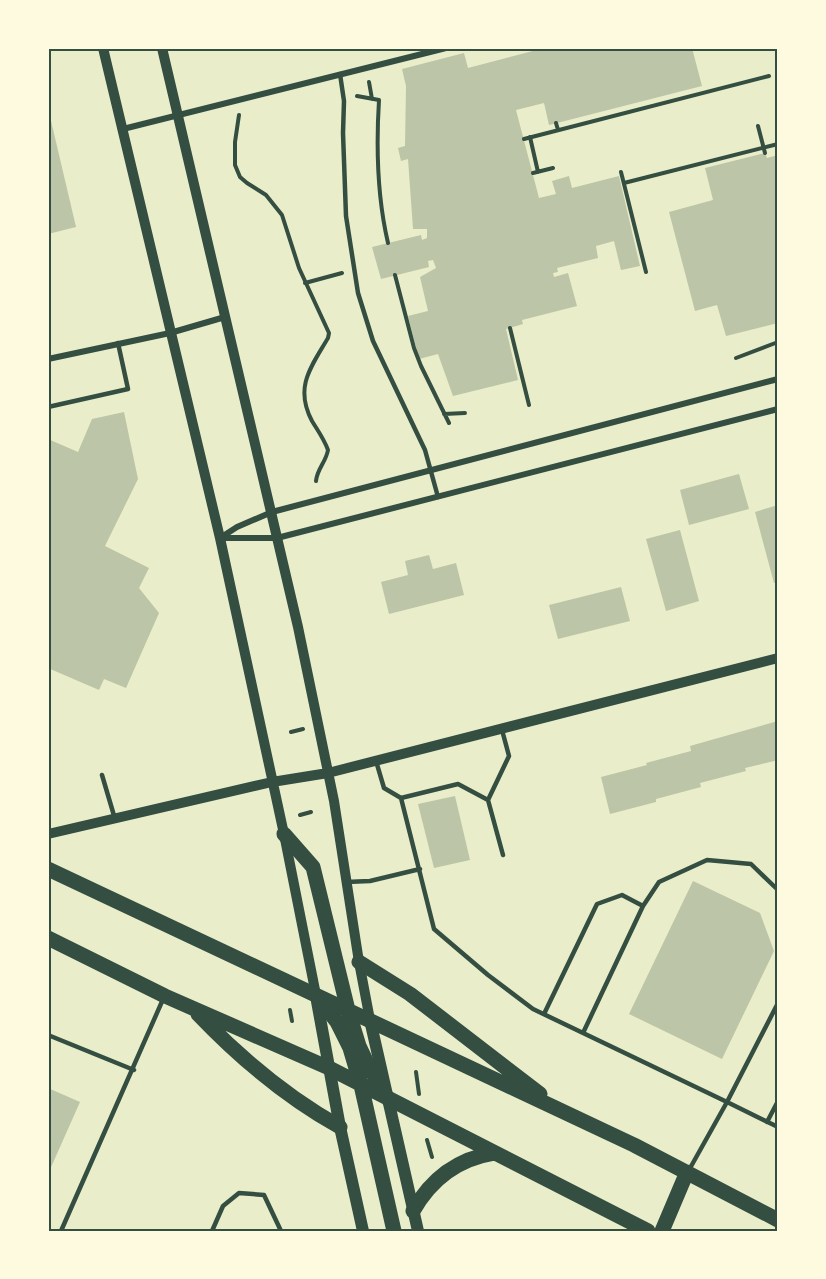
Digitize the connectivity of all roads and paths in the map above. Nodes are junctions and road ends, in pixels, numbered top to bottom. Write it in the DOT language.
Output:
graph roads {
  1 [pos="103,48"];
  2 [pos="162,48"];
  3 [pos="446,48"];
  4 [pos="340,74"];
  5 [pos="769,76"];
  6 [pos="369,80"];
  7 [pos="357,96"];
  8 [pos="372,99"];
  9 [pos="240,115"];
  10 [pos="178,116"];
  11 [pos="556,123"];
  12 [pos="758,126"];
  13 [pos="123,129"];
  14 [pos="558,130"];
  15 [pos="530,137"];
  16 [pos="524,139"];
  17 [pos="778,144"];
  18 [pos="764,150"];
  19 [pos="553,168"];
  20 [pos="538,172"];
  21 [pos="621,172"];
  22 [pos="533,173"];
  23 [pos="624,183"];
  24 [pos="388,243"];
  25 [pos="646,272"];
  26 [pos="345,273"];
  27 [pos="395,275"];
  28 [pos="304,283"];
  29 [pos="225,317"];
  30 [pos="510,328"];
  31 [pos="170,333"];
  32 [pos="778,342"];
  33 [pos="118,343"];
  34 [pos="48,358"];
  35 [pos="736,358"];
  36 [pos="778,379"];
  37 [pos="529,405"];
  38 [pos="48,406"];
  39 [pos="778,409"];
  40 [pos="465,412"];
  41 [pos="444,414"];
  42 [pos="449,423"];
  43 [pos="431,470"];
  44 [pos="316,481"];
  45 [pos="438,497"];
  46 [pos="272,512"];
  47 [pos="220,538"];
  48 [pos="277,538"];
  49 [pos="778,658"];
  50 [pos="303,729"];
  51 [pos="501,729"];
  52 [pos="291,732"];
  53 [pos="376,761"];
  54 [pos="328,773"];
  55 [pos="102,776"];
  56 [pos="272,782"];
  57 [pos="401,798"];
  58 [pos="488,800"];
  59 [pos="311,812"];
  60 [pos="300,814"];
  61 [pos="115,819"];
  62 [pos="48,834"];
  63 [pos="284,834"];
  64 [pos="503,855"];
  65 [pos="48,869"];
  66 [pos="420,869"];
  67 [pos="346,882"];
  68 [pos="778,890"];
  69 [pos="643,906"];
  70 [pos="48,938"];
  71 [pos="359,962"];
  72 [pos="316,995"];
  73 [pos="165,996"];
  74 [pos="778,1003"];
  75 [pos="193,1009"];
  76 [pos="290,1010"];
  77 [pos="348,1010"];
  78 [pos="544,1014"];
  79 [pos="370,1020"];
  80 [pos="292,1021"];
  81 [pos="583,1033"];
  82 [pos="48,1035"];
  83 [pos="329,1068"];
  84 [pos="134,1070"];
  85 [pos="416,1072"];
  86 [pos="361,1085"];
  87 [pos="419,1095"];
  88 [pos="388,1099"];
  89 [pos="778,1101"];
  90 [pos="727,1102"];
  91 [pos="569,1115"];
  92 [pos="767,1122"];
  93 [pos="340,1127"];
  94 [pos="778,1127"];
  95 [pos="427,1140"];
  96 [pos="494,1153"];
  97 [pos="432,1157"];
  98 [pos="687,1172"];
  99 [pos="413,1211"];
  100 [pos="778,1220"];
  101 [pos="61,1231"];
  102 [pos="212,1231"];
  103 [pos="281,1231"];
  104 [pos="363,1231"];
  105 [pos="394,1231"];
  106 [pos="418,1231"];
  107 [pos="648,1231"];
  108 [pos="662,1231"];
  1 -- 13 [label="street"];
  2 -- 10 [label="street"];
  3 -- 4 [label="street"];
  4 -- 10 [label="street"];
  4 -- 43 [label="lane"];
  5 -- 14 [label="path"];
  6 -- 8 [label="path"];
  7 -- 8 [label="path"];
  8 -- 24 [label="path"];
  9 -- 28 [label="path"];
  10 -- 13 [label="street"];
  10 -- 29 [label="street"];
  11 -- 14 [label="path"];
  12 -- 18 [label="path"];
  13 -- 31 [label="street"];
  14 -- 15 [label="path"];
  15 -- 16 [label="path"];
  15 -- 20 [label="path"];
  17 -- 18 [label="path"];
  18 -- 23 [label="path"];
  19 -- 20 [label="path"];
  20 -- 22 [label="path"];
  21 -- 23 [label="path"];
  23 -- 25 [label="path"];
  26 -- 28 [label="path"];
  27 -- 41 [label="path"];
  28 -- 44 [label="path"];
  29 -- 31 [label="street"];
  29 -- 46 [label="street"];
  30 -- 37 [label="path"];
  31 -- 33 [label="street"];
  31 -- 47 [label="street"];
  32 -- 35 [label="path"];
  33 -- 34 [label="street"];
  33 -- 38 [label="lane"];
  36 -- 43 [label="street"];
  39 -- 45 [label="street"];
  40 -- 41 [label="path"];
  41 -- 42 [label="path"];
  43 -- 45 [label="lane"];
  43 -- 46 [label="street"];
  45 -- 48 [label="street"];
  46 -- 47 [label="street"];
  46 -- 48 [label="street"];
  47 -- 48 [label="street"];
  47 -- 56 [label="street"];
  48 -- 54 [label="street"];
  49 -- 51 [label="street"];
  50 -- 52 [label="path"];
  51 -- 53 [label="street"];
  51 -- 58 [label="lane"];
  53 -- 54 [label="street"];
  53 -- 57 [label="lane"];
  54 -- 56 [label="street"];
  54 -- 67 [label="street"];
  55 -- 61 [label="lane"];
  56 -- 61 [label="street"];
  56 -- 63 [label="street"];
  57 -- 58 [label="lane"];
  57 -- 66 [label="lane"];
  58 -- 64 [label="lane"];
  59 -- 60 [label="path"];
  61 -- 62 [label="street"];
  63 -- 72 [label="street"];
  63 -- 77 [label="main road"];
  65 -- 72 [label="main road"];
  66 -- 67 [label="lane"];
  66 -- 78 [label="lane"];
  67 -- 71 [label="street"];
  68 -- 69 [label="lane"];
  69 -- 78 [label="lane"];
  69 -- 81 [label="lane"];
  70 -- 73 [label="main road"];
  71 -- 79 [label="street"];
  71 -- 91 [label="main road"];
  72 -- 77 [label="main road"];
  72 -- 83 [label="main road"];
  72 -- 86 [label="main road"];
  73 -- 75 [label="main road"];
  73 -- 84 [label="lane"];
  74 -- 90 [label="lane"];
  75 -- 83 [label="main road"];
  75 -- 93 [label="main road"];
  76 -- 80 [label="path"];
  77 -- 79 [label="main road"];
  77 -- 88 [label="main road"];
  78 -- 81 [label="lane"];
  79 -- 88 [label="main road"];
  79 -- 91 [label="main road"];
  81 -- 90 [label="lane"];
  82 -- 84 [label="lane"];
  83 -- 86 [label="main road"];
  83 -- 93 [label="main road"];
  84 -- 101 [label="lane"];
  85 -- 87 [label="path"];
  86 -- 88 [label="main road"];
  86 -- 105 [label="main road"];
  88 -- 96 [label="main road"];
  88 -- 99 [label="main road"];
  89 -- 92 [label="lane"];
  90 -- 92 [label="lane"];
  90 -- 98 [label="lane"];
  91 -- 98 [label="main road"];
  92 -- 94 [label="lane"];
  93 -- 104 [label="main road"];
  95 -- 97 [label="path"];
  96 -- 99 [label="main road"];
  96 -- 107 [label="main road"];
  98 -- 100 [label="main road"];
  98 -- 108 [label="main road"];
  99 -- 106 [label="main road"];
  102 -- 103 [label="lane"];
}
